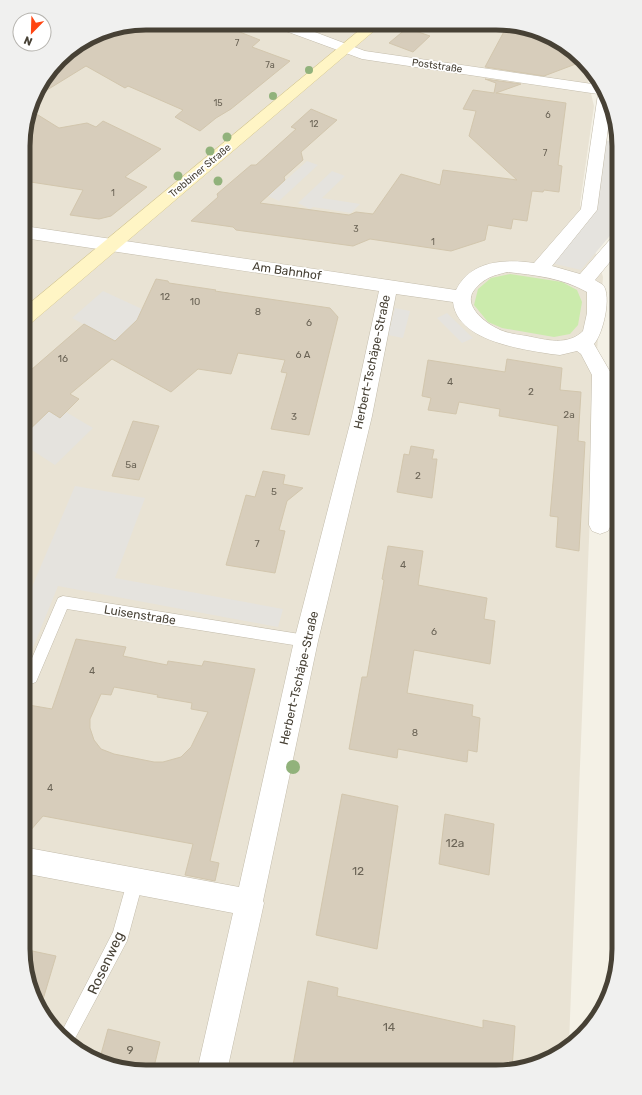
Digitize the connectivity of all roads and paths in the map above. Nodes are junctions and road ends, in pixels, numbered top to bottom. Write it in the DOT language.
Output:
graph roads {
  1 [pos="296,30"];
  2 [pos="367,30"];
  3 [pos="344,48"];
  4 [pos="597,89"];
  5 [pos="604,104"];
  6 [pos="30,233"];
  7 [pos="112,246"];
  8 [pos="612,248"];
  9 [pos="539,269"];
  10 [pos="584,282"];
  11 [pos="389,285"];
  12 [pos="462,297"];
  13 [pos="30,313"];
  14 [pos="580,343"];
  15 [pos="600,524"];
  16 [pos="306,641"];
  17 [pos="30,677"];
  18 [pos="30,861"];
  19 [pos="135,882"];
  20 [pos="250,903"];
  21 [pos="69,1035"];
  22 [pos="213,1065"];
  1 -- 3 [label="street, Poststraße"];
  2 -- 3 [label="main road, Trebbiner Straße"];
  3 -- 4 [label="street, Poststraße"];
  3 -- 7 [label="main road, Trebbiner Straße"];
  5 -- 9 [label="street"];
  6 -- 7 [label="street, Am Bahnhof"];
  7 -- 11 [label="street, Am Bahnhof"];
  7 -- 13 [label="main road, Trebbiner Straße"];
  8 -- 10 [label="street"];
  9 -- 10 [label="street"];
  9 -- 12 [label="street"];
  10 -- 14 [label="street"];
  11 -- 12 [label="street, Am Bahnhof"];
  11 -- 16 [label="street, Herbert-Tschäpe-Straße"];
  12 -- 14 [label="street"];
  14 -- 15 [label="street"];
  16 -- 17 [label="lane, Luisenstraße"];
  16 -- 20 [label="street, Herbert-Tschäpe-Straße"];
  18 -- 19 [label="street"];
  19 -- 20 [label="street"];
  19 -- 21 [label="lane, Rosenweg"];
  20 -- 22 [label="street, Herbert-Tschäpe-Straße"];
}
